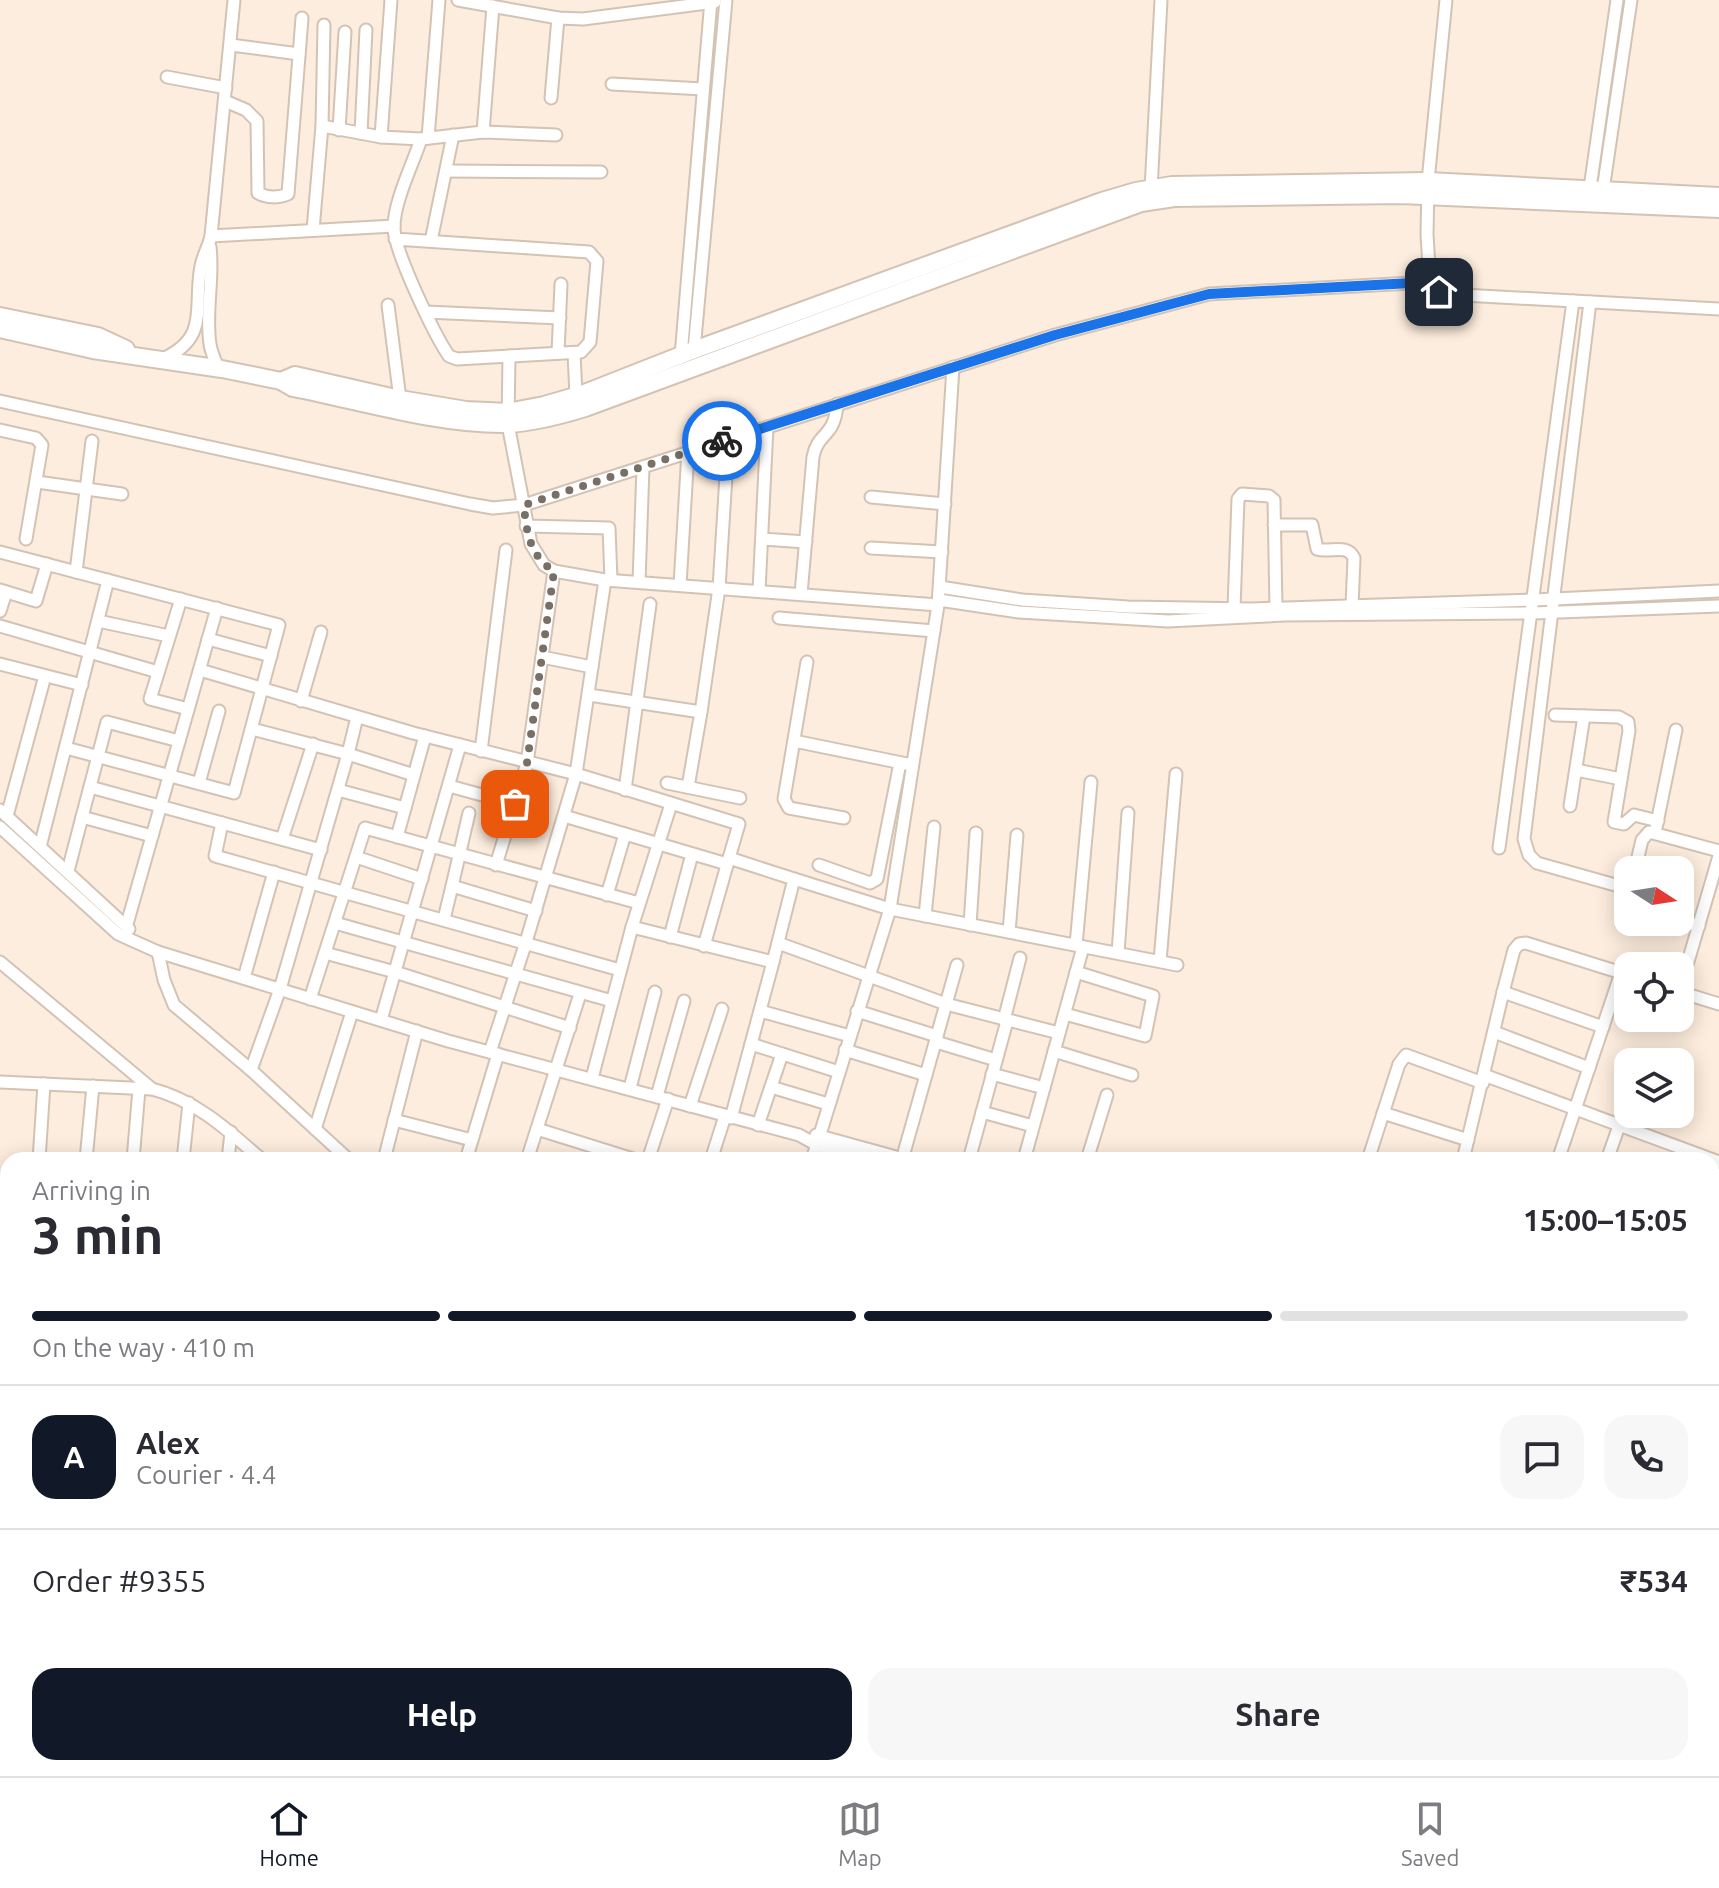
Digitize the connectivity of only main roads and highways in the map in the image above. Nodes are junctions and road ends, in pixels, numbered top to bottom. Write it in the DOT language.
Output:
graph roads {
  1 [pos="1428,189"];
  2 [pos="1719,196"];
  3 [pos="1596,198"];
  4 [pos="1719,209"];
  5 [pos="0,316"];
  6 [pos="0,329"];
  7 [pos="138,355"];
  8 [pos="281,381"];
  9 [pos="508,418"];
  1 -- 3 [label="main road"];
  1 -- 9 [label="main road"];
  1 -- 9 [label="main road"];
  2 -- 3 [label="main road"];
  3 -- 4 [label="main road"];
  5 -- 7 [label="main road"];
  6 -- 7 [label="main road"];
  7 -- 8 [label="main road"];
  8 -- 9 [label="main road"];
  8 -- 9 [label="main road"];
}
